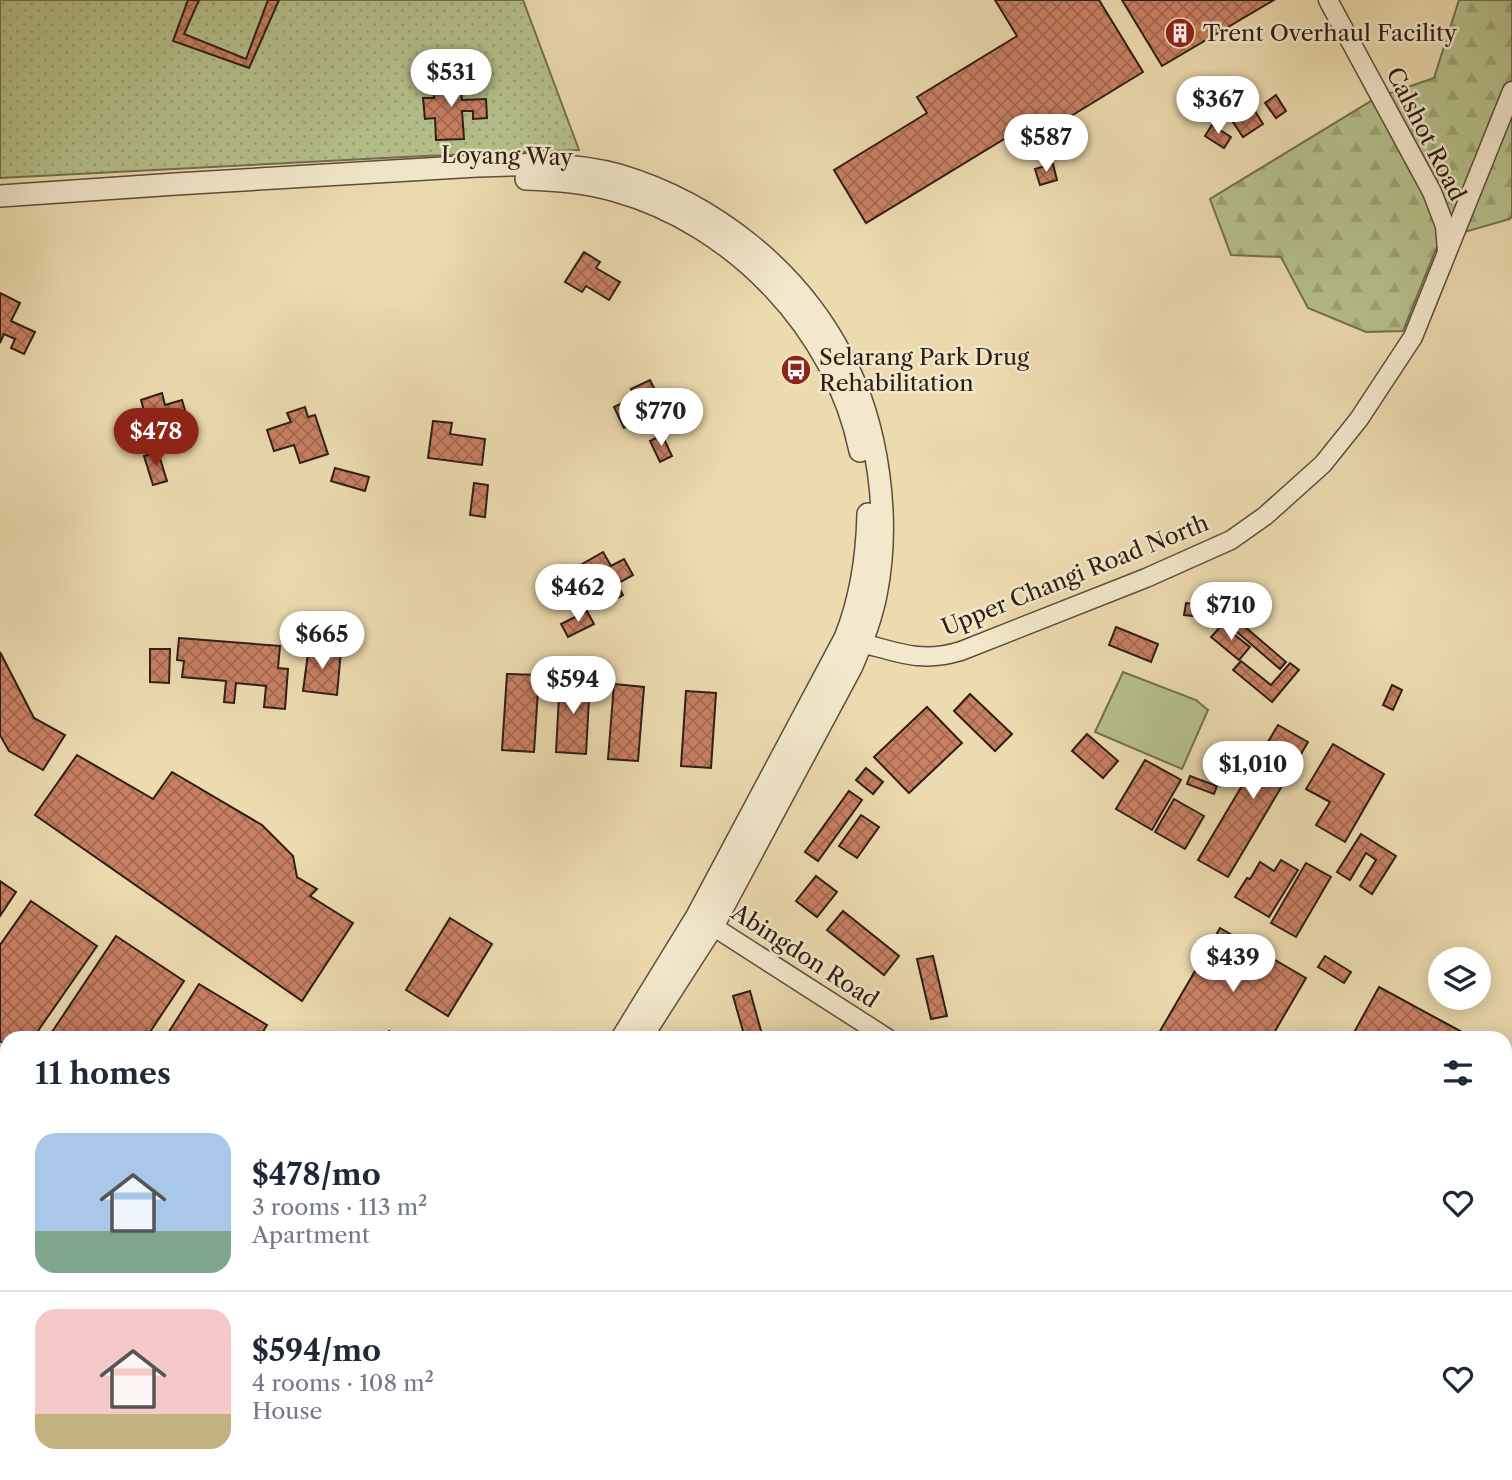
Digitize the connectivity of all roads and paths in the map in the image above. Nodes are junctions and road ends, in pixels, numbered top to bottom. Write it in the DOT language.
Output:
graph roads {
  1 [pos="1328,0"];
  2 [pos="1512,92"];
  3 [pos="0,197"];
  4 [pos="0,211"];
  5 [pos="1446,258"];
  6 [pos="854,641"];
  7 [pos="705,921"];
  8 [pos="627,1031"];
  9 [pos="645,1031"];
  10 [pos="876,1031"];
  1 -- 5 [label="street, Calshot Road"];
  2 -- 5 [label="street, Upper Changi Road North"];
  3 -- 6 [label="street, Loyang Way"];
  4 -- 6 [label="street, Loyang Way"];
  5 -- 6 [label="street, Upper Changi Road North"];
  6 -- 7 [label="street"];
  7 -- 8 [label="street"];
  7 -- 9 [label="street"];
  7 -- 10 [label="street, Abingdon Road"];
}
